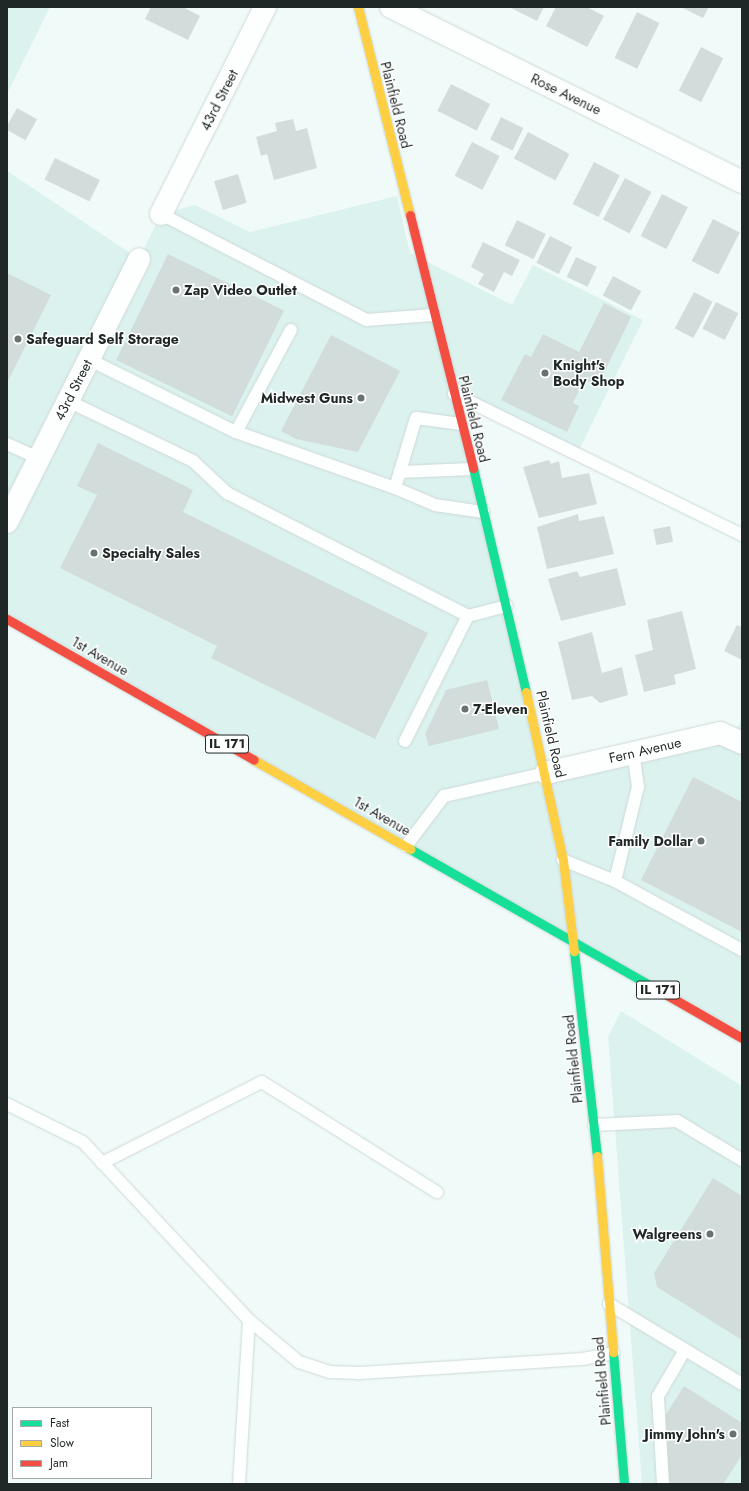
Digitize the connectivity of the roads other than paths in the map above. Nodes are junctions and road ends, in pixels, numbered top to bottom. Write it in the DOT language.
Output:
graph roads {
  1 [pos="265,7"];
  2 [pos="358,7"];
  3 [pos="391,7"];
  4 [pos="742,182"];
  5 [pos="162,214"];
  6 [pos="139,259"];
  7 [pos="433,315"];
  8 [pos="291,330"];
  9 [pos="88,359"];
  10 [pos="453,394"];
  11 [pos="68,401"];
  12 [pos="461,424"];
  13 [pos="236,432"];
  14 [pos="7,444"];
  15 [pos="39,458"];
  16 [pos="472,469"];
  17 [pos="400,472"];
  18 [pos="395,488"];
  19 [pos="483,512"];
  20 [pos="7,522"];
  21 [pos="742,535"];
  22 [pos="507,606"];
  23 [pos="468,616"];
  24 [pos="7,619"];
  25 [pos="405,741"];
  26 [pos="742,744"];
  27 [pos="633,753"];
  28 [pos="546,773"];
  29 [pos="406,846"];
  30 [pos="562,860"];
  31 [pos="615,881"];
  32 [pos="574,942"];
  33 [pos="742,950"];
  34 [pos="742,1038"];
  35 [pos="7,1104"];
  36 [pos="594,1125"];
  37 [pos="742,1160"];
  38 [pos="102,1163"];
  39 [pos="438,1192"];
  40 [pos="609,1304"];
  41 [pos="249,1320"];
  42 [pos="685,1350"];
  43 [pos="613,1353"];
  44 [pos="742,1384"];
  45 [pos="239,1484"];
  46 [pos="624,1484"];
  47 [pos="664,1484"];
  1 -- 5 [label="street, 43rd Street"];
  2 -- 7 [label="street, Plainfield Road"];
  3 -- 4 [label="street, Rose Avenue"];
  5 -- 7 [label="lane"];
  6 -- 9 [label="street, 43rd Street"];
  7 -- 10 [label="street, Plainfield Road"];
  8 -- 13 [label="lane"];
  9 -- 11 [label="street, 43rd Street"];
  9 -- 13 [label="lane"];
  10 -- 12 [label="street, Plainfield Road"];
  10 -- 21 [label="lane"];
  11 -- 15 [label="street, 43rd Street"];
  11 -- 23 [label="lane"];
  12 -- 16 [label="street, Plainfield Road"];
  12 -- 17 [label="lane"];
  13 -- 18 [label="lane"];
  14 -- 15 [label="lane"];
  15 -- 20 [label="street, 43rd Street"];
  16 -- 17 [label="lane"];
  16 -- 19 [label="street, Plainfield Road"];
  17 -- 18 [label="lane"];
  18 -- 19 [label="lane"];
  19 -- 22 [label="street, Plainfield Road"];
  22 -- 23 [label="lane"];
  22 -- 28 [label="street, Plainfield Road"];
  23 -- 25 [label="lane"];
  24 -- 29 [label="street, 1st Avenue / IL 171"];
  26 -- 27 [label="street, Fern Avenue"];
  27 -- 28 [label="street, Fern Avenue"];
  27 -- 31 [label="lane"];
  28 -- 29 [label="lane"];
  28 -- 30 [label="street, Plainfield Road"];
  29 -- 32 [label="street, 1st Avenue / IL 171"];
  30 -- 31 [label="lane"];
  30 -- 32 [label="street, Plainfield Road"];
  31 -- 33 [label="lane"];
  32 -- 34 [label="street, 1st Avenue / IL 171"];
  32 -- 36 [label="street, Plainfield Road"];
  35 -- 38 [label="lane"];
  36 -- 37 [label="lane"];
  36 -- 40 [label="street, Plainfield Road"];
  38 -- 39 [label="lane"];
  38 -- 41 [label="lane"];
  40 -- 42 [label="lane"];
  40 -- 43 [label="street, Plainfield Road"];
  41 -- 43 [label="lane"];
  41 -- 45 [label="lane"];
  42 -- 44 [label="lane"];
  42 -- 47 [label="lane"];
  43 -- 46 [label="street, Plainfield Road"];
}
